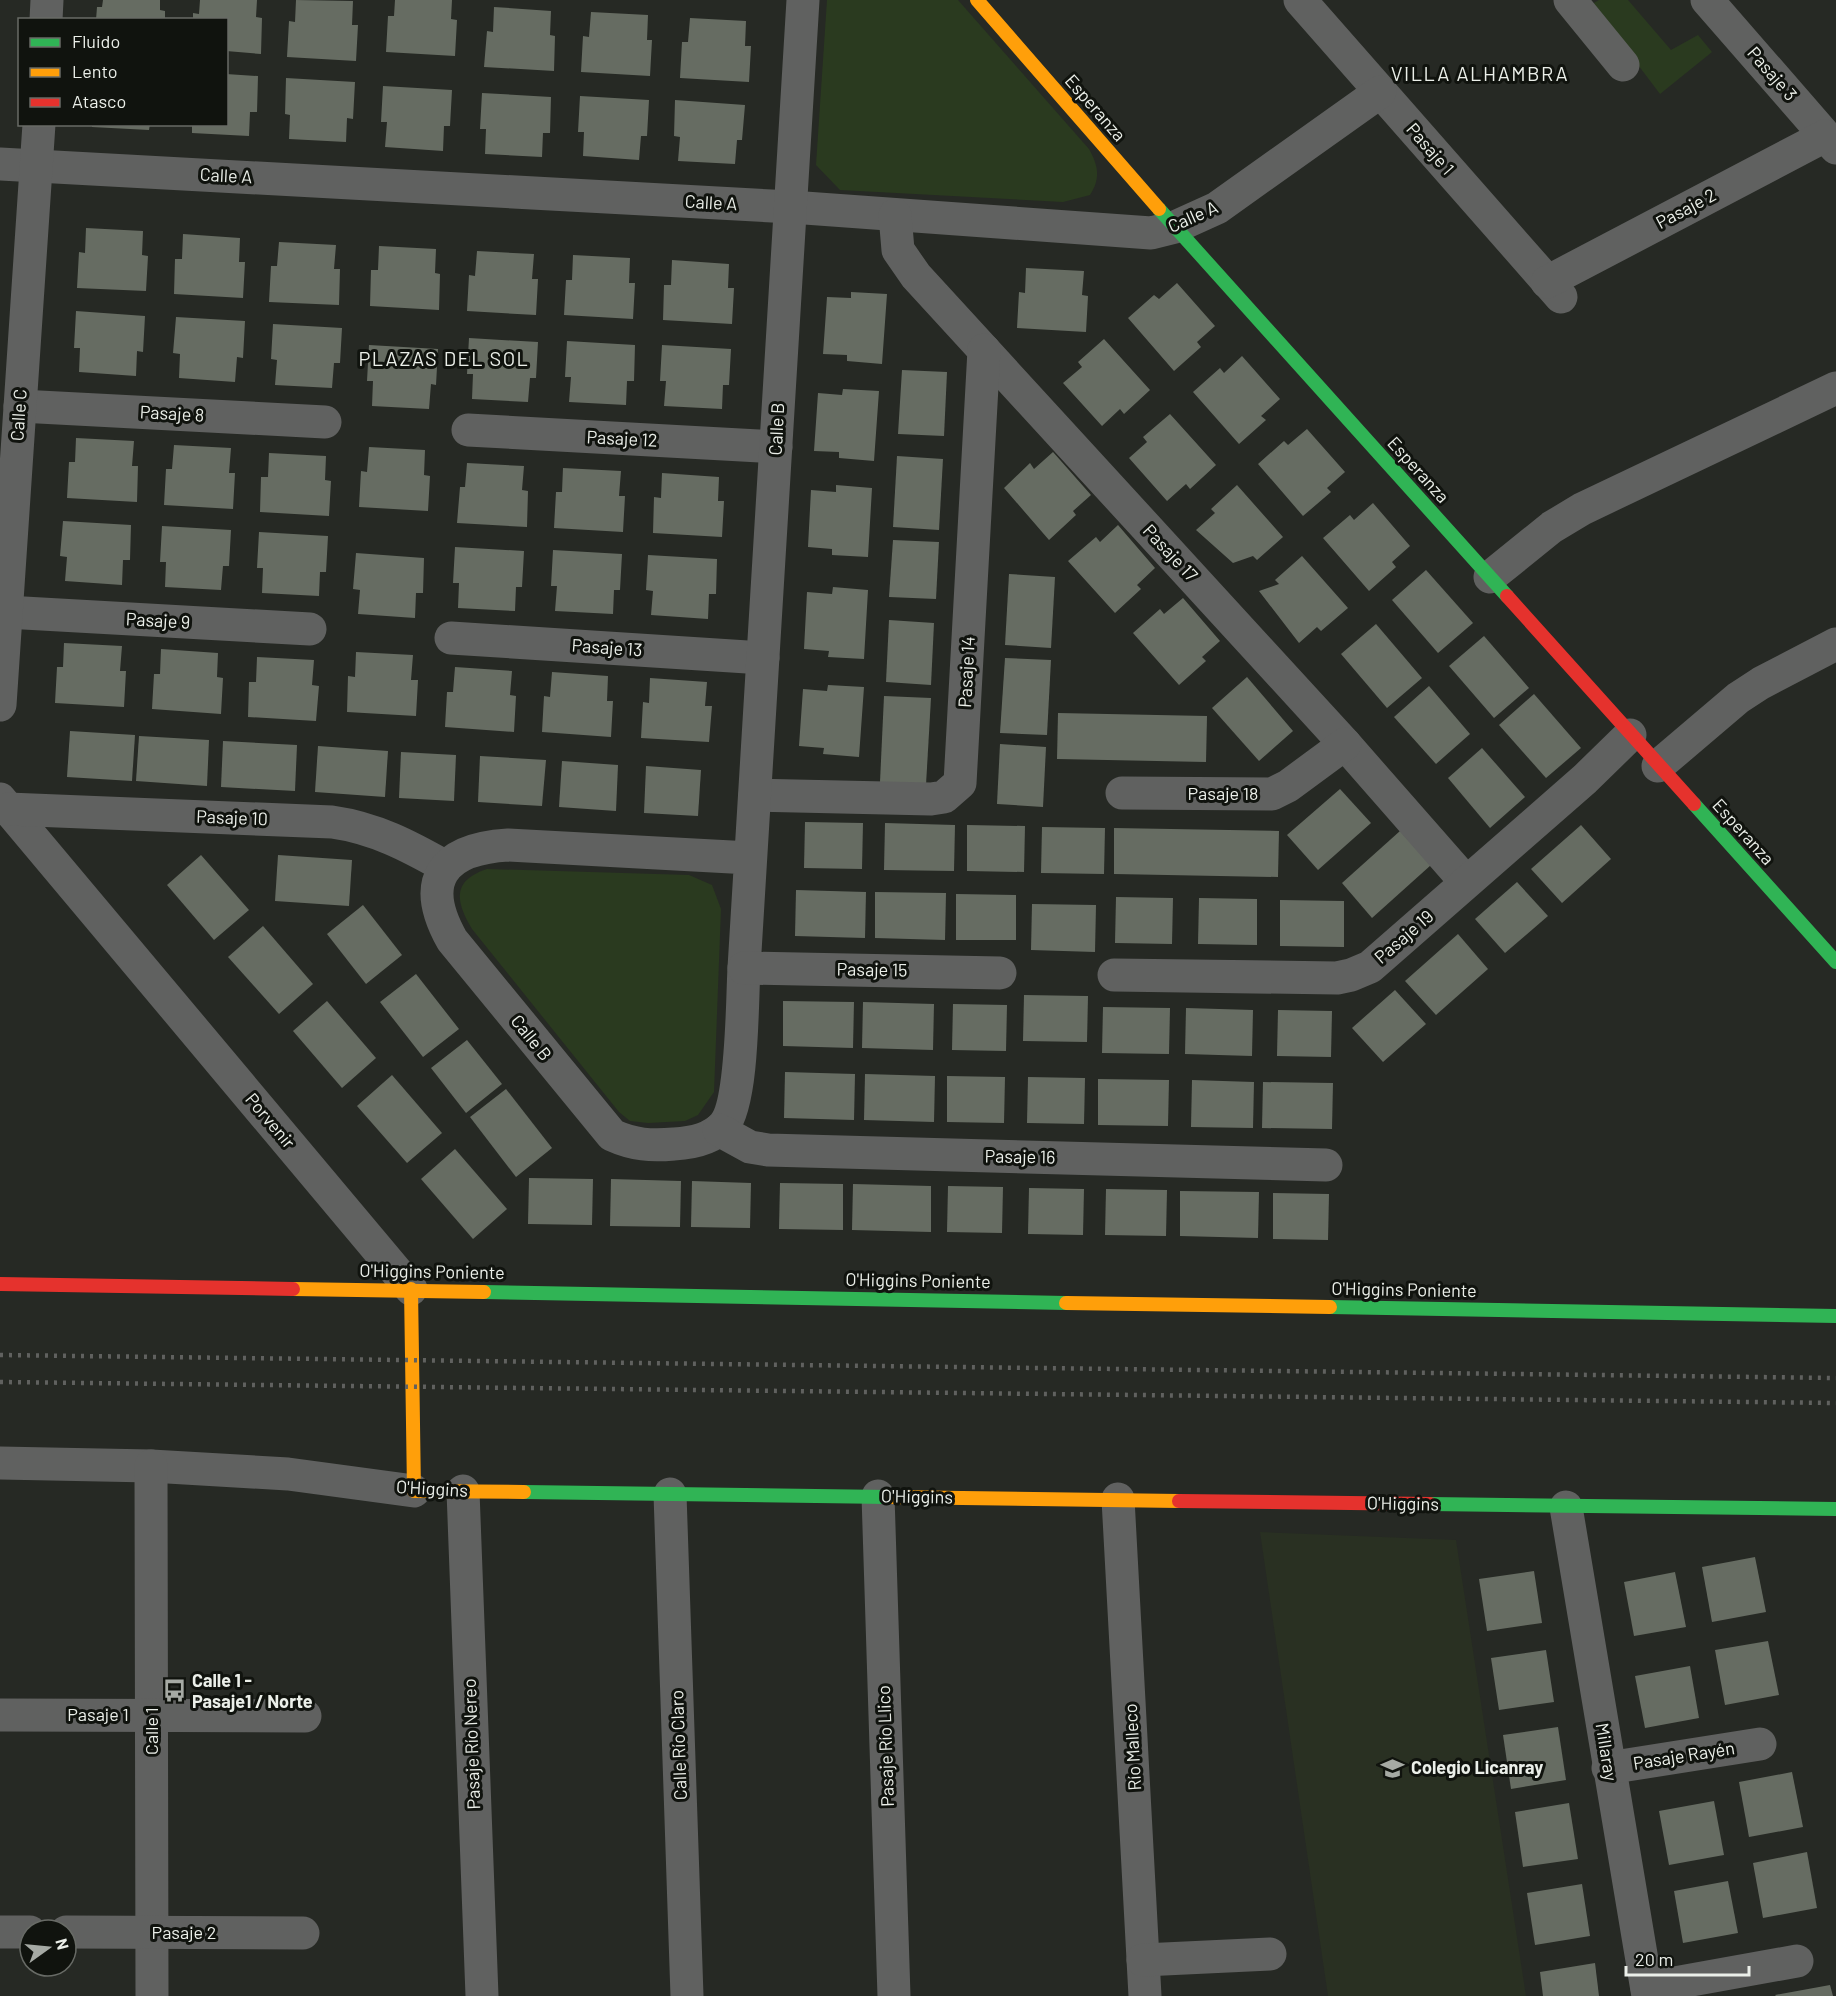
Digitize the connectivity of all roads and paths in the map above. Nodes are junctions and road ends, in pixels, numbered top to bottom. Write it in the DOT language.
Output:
graph roads {
  1 [pos="47,0"];
  2 [pos="803,0"];
  3 [pos="977,0"];
  4 [pos="1300,0"];
  5 [pos="1707,0"];
  6 [pos="1572,1"];
  7 [pos="46,18"];
  8 [pos="1623,65"];
  9 [pos="1380,92"];
  10 [pos="39,126"];
  11 [pos="1831,142"];
  12 [pos="0,164"];
  13 [pos="36,166"];
  14 [pos="790,207"];
  15 [pos="895,215"];
  16 [pos="1175,227"];
  17 [pos="1554,289"];
  18 [pos="984,350"];
  19 [pos="1836,388"];
  20 [pos="20,406"];
  21 [pos="325,422"];
  22 [pos="468,430"];
  23 [pos="776,447"];
  24 [pos="1490,577"];
  25 [pos="6,612"];
  26 [pos="310,629"];
  27 [pos="452,638"];
  28 [pos="1836,644"];
  29 [pos="763,658"];
  30 [pos="0,705"];
  31 [pos="1630,735"];
  32 [pos="1345,744"];
  33 [pos="1658,766"];
  34 [pos="1122,793"];
  35 [pos="754,795"];
  36 [pos="4,804"];
  37 [pos="750,858"];
  38 [pos="446,867"];
  39 [pos="1466,882"];
  40 [pos="1836,962"];
  41 [pos="744,968"];
  42 [pos="1000,973"];
  43 [pos="1114,975"];
  44 [pos="719,1130"];
  45 [pos="1326,1165"];
  46 [pos="0,1284"];
  47 [pos="411,1289"];
  48 [pos="1836,1316"];
  49 [pos="0,1462"];
  50 [pos="151,1466"];
  51 [pos="414,1491"];
  52 [pos="463,1491"];
  53 [pos="670,1494"];
  54 [pos="878,1496"];
  55 [pos="1118,1498"];
  56 [pos="1566,1507"];
  57 [pos="1836,1509"];
  58 [pos="0,1715"];
  59 [pos="152,1716"];
  60 [pos="305,1716"];
  61 [pos="1760,1744"];
  62 [pos="1608,1768"];
  63 [pos="0,1932"];
  64 [pos="18,1932"];
  65 [pos="78,1932"];
  66 [pos="152,1932"];
  67 [pos="303,1933"];
  68 [pos="1270,1954"];
  69 [pos="1143,1960"];
  70 [pos="1797,1961"];
  71 [pos="1648,1992"];
  72 [pos="152,1996"];
  73 [pos="482,1996"];
  74 [pos="687,1996"];
  75 [pos="894,1996"];
  76 [pos="1145,1996"];
  1 -- 7 [label="street"];
  2 -- 14 [label="street, Calle B"];
  3 -- 16 [label="street, Esperanza"];
  4 -- 9 [label="street, Pasaje 1"];
  5 -- 11 [label="street, Pasaje 3"];
  6 -- 8 [label="street"];
  9 -- 16 [label="street, Calle A"];
  9 -- 17 [label="street, Pasaje 1"];
  10 -- 13 [label="street, Calle C"];
  11 -- 17 [label="street, Pasaje 2"];
  12 -- 13 [label="street, Calle A"];
  13 -- 14 [label="street, Calle A"];
  13 -- 20 [label="street, Calle C"];
  14 -- 15 [label="street, Calle A"];
  14 -- 23 [label="street, Calle B"];
  15 -- 16 [label="street, Calle A"];
  15 -- 18 [label="street, Pasaje 17"];
  16 -- 24 [label="street, Esperanza"];
  18 -- 32 [label="street, Pasaje 17"];
  18 -- 35 [label="street, Pasaje 14"];
  19 -- 24 [label="street"];
  20 -- 21 [label="street, Pasaje 8"];
  20 -- 25 [label="street, Calle C"];
  22 -- 23 [label="street, Pasaje 12"];
  23 -- 29 [label="street, Calle B"];
  24 -- 31 [label="street, Esperanza"];
  25 -- 26 [label="street, Pasaje 9"];
  25 -- 30 [label="street, Calle C"];
  27 -- 29 [label="street, Pasaje 13"];
  28 -- 33 [label="street"];
  29 -- 35 [label="street, Calle B"];
  31 -- 33 [label="street, Esperanza"];
  31 -- 39 [label="street, Pasaje 19"];
  32 -- 34 [label="street, Pasaje 18"];
  32 -- 39 [label="street, Pasaje 17"];
  33 -- 40 [label="street, Esperanza"];
  35 -- 37 [label="street, Calle B"];
  36 -- 38 [label="street, Pasaje 10"];
  36 -- 47 [label="street, Porvenir"];
  37 -- 38 [label="street"];
  37 -- 41 [label="street, Calle B"];
  38 -- 44 [label="street, Calle B"];
  39 -- 43 [label="street, Pasaje 19"];
  41 -- 42 [label="street, Pasaje 15"];
  41 -- 44 [label="street, Calle B"];
  44 -- 45 [label="street, Pasaje 16"];
  46 -- 47 [label="street, O'Higgins Poniente"];
  47 -- 48 [label="street, O'Higgins Poniente"];
  47 -- 51 [label="street"];
  49 -- 50 [label="street, O'Higgins"];
  50 -- 51 [label="street, O'Higgins"];
  50 -- 59 [label="street, Calle 1"];
  51 -- 52 [label="street, O'Higgins"];
  52 -- 53 [label="street, O'Higgins"];
  52 -- 73 [label="street, Pasaje Río Nereo"];
  53 -- 54 [label="street, O'Higgins"];
  53 -- 74 [label="street, Calle Río Claro"];
  54 -- 55 [label="street, O'Higgins"];
  54 -- 75 [label="street, Pasaje Río Llico"];
  55 -- 56 [label="street, O'Higgins"];
  55 -- 69 [label="street, Río Malleco"];
  56 -- 57 [label="street, O'Higgins"];
  56 -- 62 [label="street, Millaray"];
  58 -- 59 [label="street, Pasaje 1"];
  59 -- 60 [label="street, Pasaje 1"];
  59 -- 66 [label="street, Calle 1"];
  61 -- 62 [label="street, Pasaje Rayén"];
  62 -- 71 [label="street, Millaray"];
  63 -- 64 [label="street"];
  65 -- 66 [label="street, Pasaje 2"];
  66 -- 67 [label="street, Pasaje 2"];
  66 -- 72 [label="street, Calle 1"];
  68 -- 69 [label="street"];
  69 -- 76 [label="street, Río Malleco"];
  70 -- 71 [label="street"];
}
